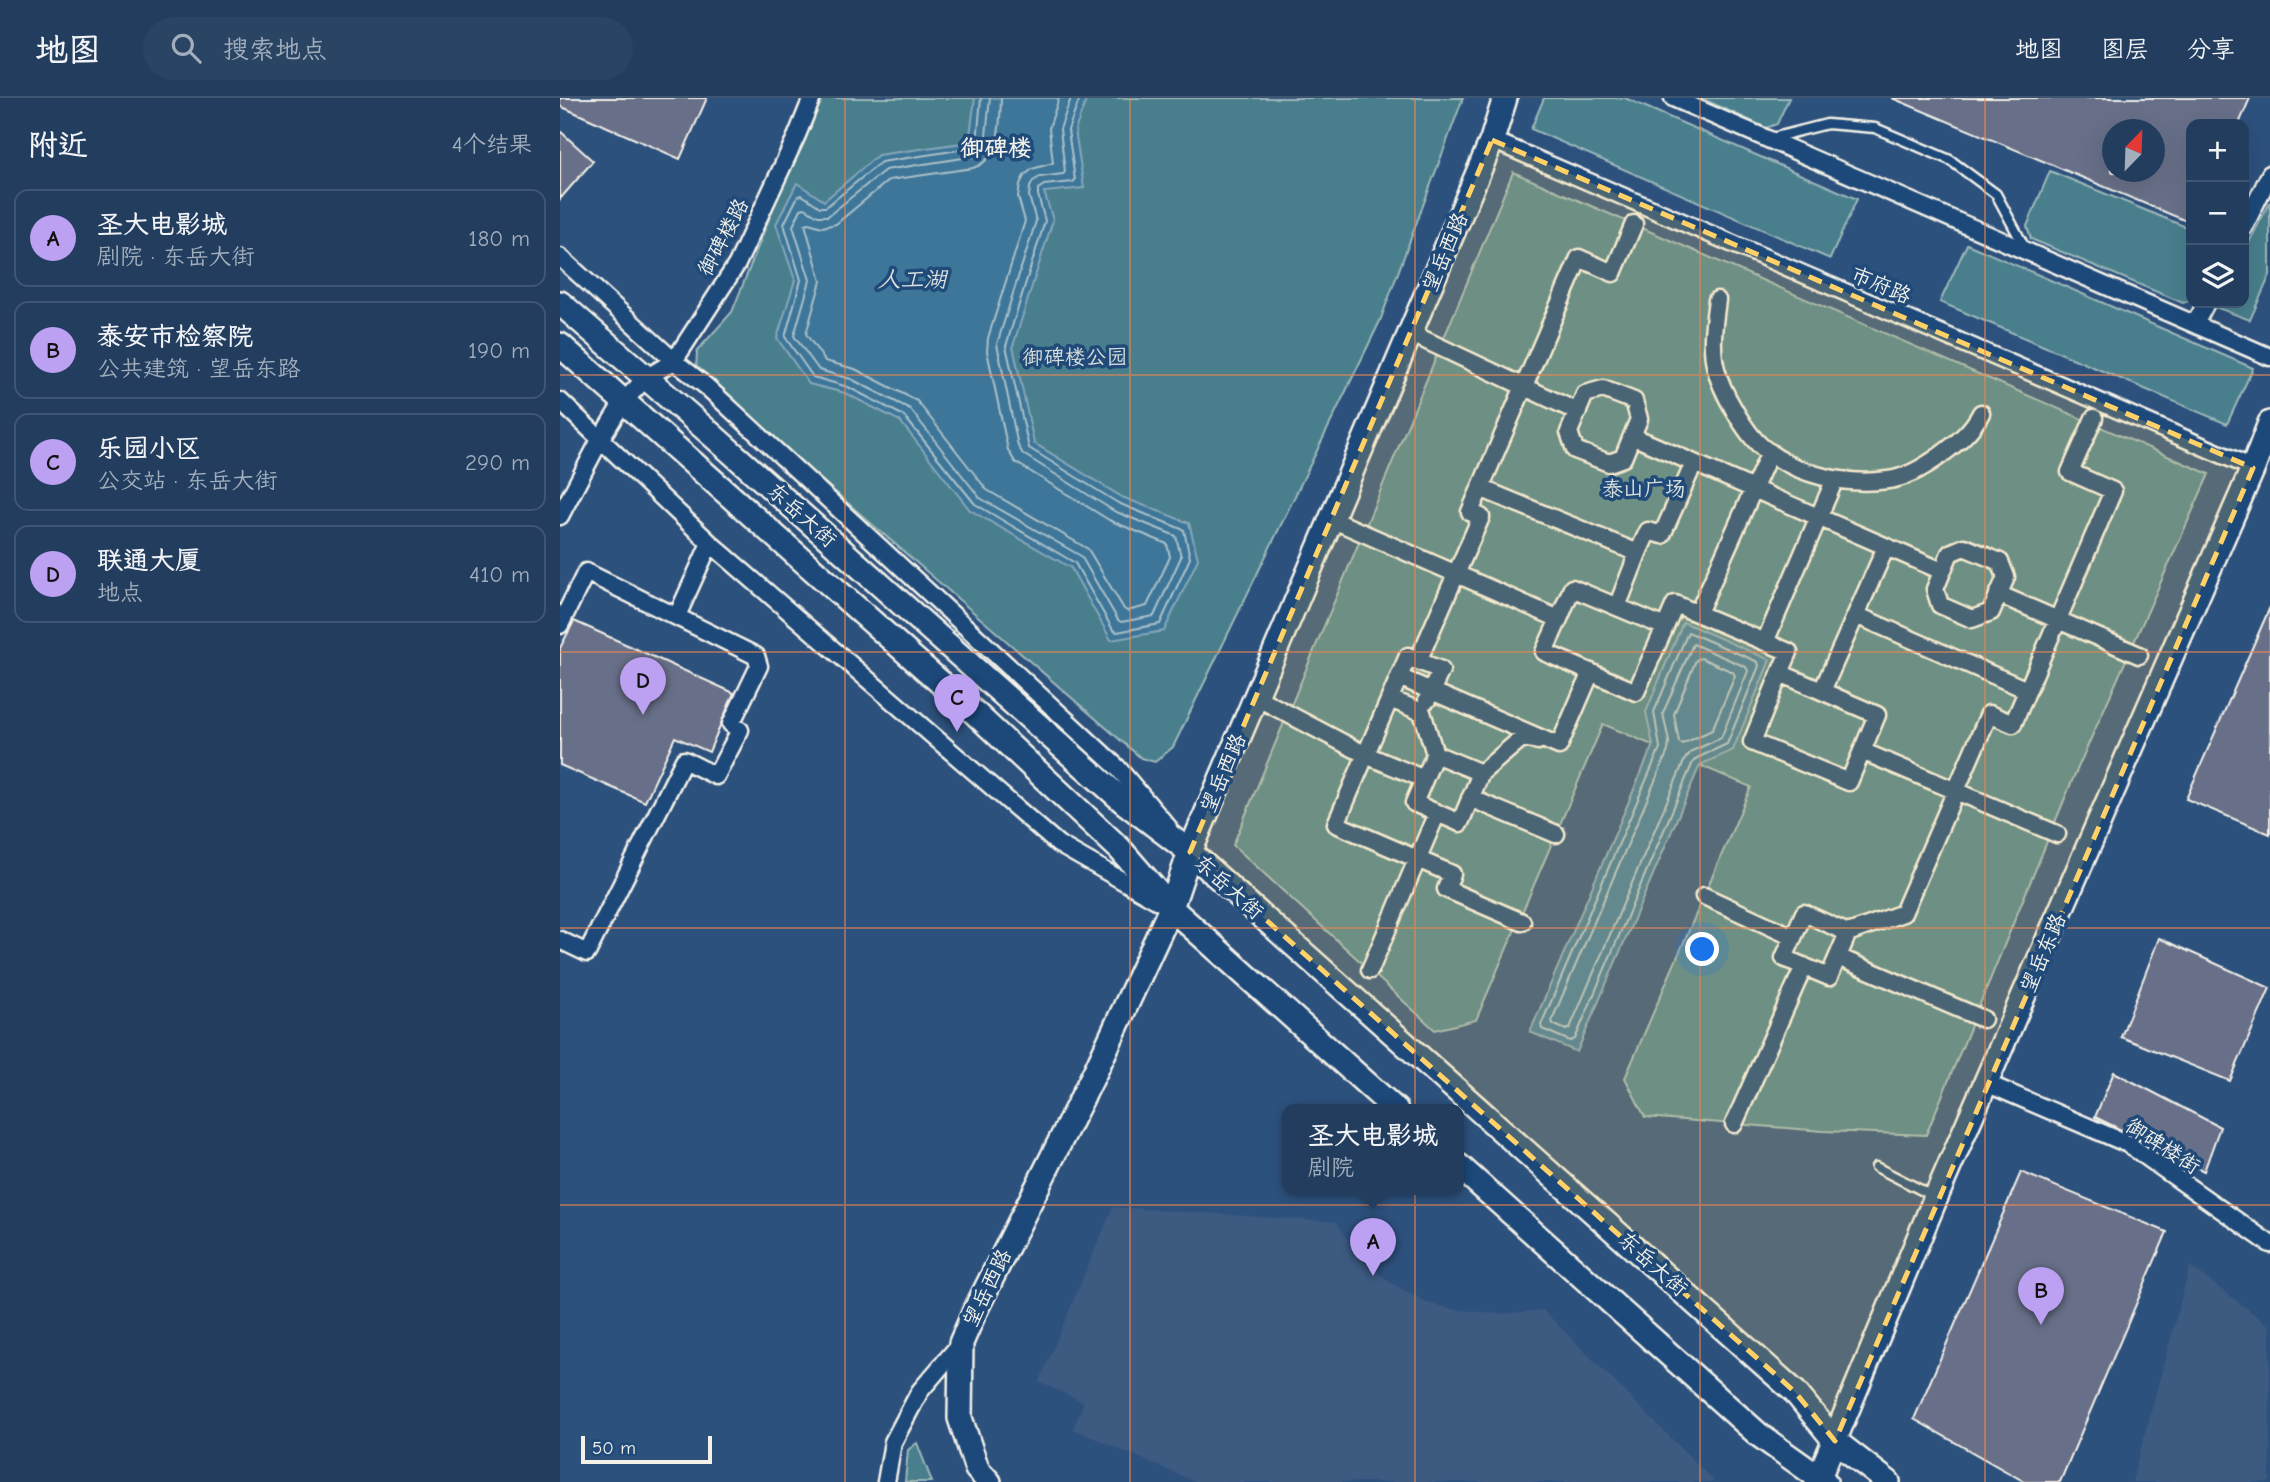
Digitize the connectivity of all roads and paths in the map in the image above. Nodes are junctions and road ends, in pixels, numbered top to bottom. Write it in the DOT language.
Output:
graph roads {
  1 [pos="812,98"];
  2 [pos="1504,98"];
  3 [pos="1673,98"];
  4 [pos="1768,139"];
  5 [pos="1492,140"];
  6 [pos="2270,174"];
  7 [pos="2249,217"];
  8 [pos="1634,224"];
  9 [pos="2027,251"];
  10 [pos="560,257"];
  11 [pos="1717,300"];
  12 [pos="560,303"];
  13 [pos="2203,308"];
  14 [pos="2195,324"];
  15 [pos="1410,333"];
  16 [pos="560,345"];
  17 [pos="2270,357"];
  18 [pos="674,361"];
  19 [pos="646,377"];
  20 [pos="1524,387"];
  21 [pos="560,401"];
  22 [pos="623,402"];
  23 [pos="1578,412"];
  24 [pos="1981,413"];
  25 [pos="2094,418"];
  26 [pos="2270,423"];
  27 [pos="1632,436"];
  28 [pos="601,438"];
  29 [pos="1770,452"];
  30 [pos="1693,463"];
  31 [pos="2253,468"];
  32 [pos="1835,479"];
  33 [pos="1480,488"];
  34 [pos="1754,488"];
  35 [pos="560,516"];
  36 [pos="1819,518"];
  37 [pos="1331,519"];
  38 [pos="710,542"];
  39 [pos="1886,547"];
  40 [pos="1638,553"];
  41 [pos="1942,571"];
  42 [pos="1456,574"];
  43 [pos="1998,594"];
  44 [pos="1618,607"];
  45 [pos="1698,614"];
  46 [pos="1856,615"];
  47 [pos="677,616"];
  48 [pos="1559,619"];
  49 [pos="2057,620"];
  50 [pos="560,625"];
  51 [pos="1665,627"];
  52 [pos="1765,642"];
  53 [pos="2138,655"];
  54 [pos="1419,661"];
  55 [pos="1591,673"];
  56 [pos="1780,673"];
  57 [pos="1399,677"];
  58 [pos="2027,690"];
  59 [pos="1431,691"];
  60 [pos="1822,691"];
  61 [pos="1256,697"];
  62 [pos="1390,699"];
  63 [pos="1422,712"];
  64 [pos="1559,746"];
  65 [pos="1862,751"];
  66 [pos="1435,754"];
  67 [pos="1366,755"];
  68 [pos="1481,774"];
  69 [pos="1424,779"];
  70 [pos="1956,791"];
  71 [pos="1470,798"];
  72 [pos="1437,814"];
  73 [pos="1556,834"];
  74 [pos="2057,834"];
  75 [pos="1190,852"];
  76 [pos="1418,859"];
  77 [pos="1704,897"];
  78 [pos="1171,908"];
  79 [pos="1522,922"];
  80 [pos="1848,933"];
  81 [pos="1793,937"];
  82 [pos="560,940"];
  83 [pos="1838,957"];
  84 [pos="1804,966"];
  85 [pos="1370,970"];
  86 [pos="1983,1018"];
  87 [pos="1986,1083"];
  88 [pos="1389,1104"];
  89 [pos="1734,1124"];
  90 [pos="1875,1167"];
  91 [pos="1464,1170"];
  92 [pos="1936,1197"];
  93 [pos="2270,1244"];
  94 [pos="961,1343"];
  95 [pos="1835,1441"];
  96 [pos="1820,1481"];
  97 [pos="883,1482"];
  98 [pos="989,1482"];
  99 [pos="1888,1482"];
  1 -- 18 [label="street, 御碑楼路"];
  2 -- 5 [label="main road, 望岳西路"];
  3 -- 4 [label="street"];
  4 -- 9 [label="street"];
  4 -- 9 [label="lane"];
  5 -- 15 [label="main road, 望岳西路"];
  5 -- 31 [label="street, 市府路"];
  6 -- 7 [label="street"];
  8 -- 20 [label="street"];
  9 -- 14 [label="street"];
  10 -- 18 [label="street"];
  11 -- 29 [label="street"];
  12 -- 19 [label="main road, 东岳大街"];
  13 -- 14 [label="street"];
  14 -- 17 [label="street"];
  15 -- 20 [label="street"];
  15 -- 37 [label="main road, 望岳西路"];
  16 -- 22 [label="main road, 东岳大街"];
  18 -- 19 [label="street, 御碑楼路"];
  18 -- 75 [label="street"];
  19 -- 22 [label="street, 御碑楼路"];
  19 -- 75 [label="main road, 东岳大街"];
  20 -- 23 [label="street"];
  20 -- 33 [label="street"];
  21 -- 28 [label="street"];
  22 -- 28 [label="street, 御碑楼路"];
  22 -- 78 [label="main road, 东岳大街"];
  23 -- 27 [label="street"];
  23 -- 27 [label="street"];
  24 -- 32 [label="street"];
  25 -- 49 [label="street"];
  26 -- 31 [label="main road, 望岳东路"];
  27 -- 30 [label="street"];
  28 -- 35 [label="street, 御碑楼路"];
  28 -- 38 [label="street"];
  29 -- 32 [label="street"];
  29 -- 34 [label="street"];
  30 -- 34 [label="street"];
  30 -- 40 [label="street"];
  31 -- 87 [label="main road, 望岳东路"];
  32 -- 36 [label="street"];
  33 -- 40 [label="street"];
  33 -- 42 [label="street"];
  34 -- 36 [label="street"];
  34 -- 45 [label="street"];
  36 -- 39 [label="street"];
  36 -- 52 [label="street"];
  37 -- 42 [label="street"];
  37 -- 61 [label="main road, 望岳西路"];
  38 -- 47 [label="street"];
  38 -- 78 [label="street"];
  39 -- 41 [label="street"];
  39 -- 46 [label="street"];
  40 -- 44 [label="street"];
  41 -- 43 [label="street"];
  41 -- 43 [label="street"];
  42 -- 48 [label="street"];
  42 -- 54 [label="street"];
  43 -- 49 [label="street"];
  44 -- 48 [label="street"];
  44 -- 51 [label="street"];
  45 -- 51 [label="street"];
  45 -- 52 [label="street"];
  46 -- 58 [label="street"];
  46 -- 60 [label="street"];
  47 -- 50 [label="street"];
  47 -- 82 [label="street"];
  48 -- 55 [label="street"];
  49 -- 53 [label="street"];
  49 -- 58 [label="street"];
  51 -- 55 [label="street"];
  52 -- 56 [label="street"];
  54 -- 57 [label="street"];
  54 -- 59 [label="street"];
  55 -- 64 [label="street"];
  56 -- 60 [label="street"];
  56 -- 65 [label="street"];
  57 -- 59 [label="street"];
  57 -- 62 [label="street"];
  58 -- 70 [label="street"];
  59 -- 63 [label="street"];
  59 -- 64 [label="street"];
  60 -- 65 [label="street"];
  61 -- 67 [label="street"];
  61 -- 75 [label="main road, 望岳西路"];
  62 -- 63 [label="street"];
  62 -- 67 [label="street"];
  63 -- 66 [label="street"];
  64 -- 68 [label="street"];
  65 -- 70 [label="street"];
  66 -- 68 [label="street"];
  66 -- 69 [label="street"];
  67 -- 69 [label="street"];
  67 -- 76 [label="street"];
  68 -- 71 [label="street"];
  69 -- 72 [label="street"];
  70 -- 74 [label="street"];
  70 -- 80 [label="street"];
  71 -- 72 [label="street"];
  71 -- 73 [label="street"];
  72 -- 76 [label="street"];
  75 -- 78 [label="main road, 望岳西路"];
  75 -- 95 [label="main road, 东岳大街"];
  76 -- 79 [label="street"];
  76 -- 85 [label="street"];
  77 -- 81 [label="street"];
  78 -- 88 [label="main road, 东岳大街"];
  78 -- 94 [label="main road, 望岳西路"];
  80 -- 81 [label="street"];
  80 -- 83 [label="street"];
  81 -- 84 [label="street"];
  83 -- 84 [label="street"];
  83 -- 86 [label="street"];
  84 -- 89 [label="street"];
  87 -- 92 [label="main road, 望岳东路"];
  87 -- 93 [label="street, 御碑楼街"];
  90 -- 92 [label="lane"];
  91 -- 96 [label="main road"];
  92 -- 95 [label="main road, 望岳东路"];
  94 -- 97 [label="street"];
  94 -- 98 [label="main road, 望岳西路"];
  95 -- 96 [label="main road, 望岳东路"];
  95 -- 99 [label="main road, 东岳大街"];
}
